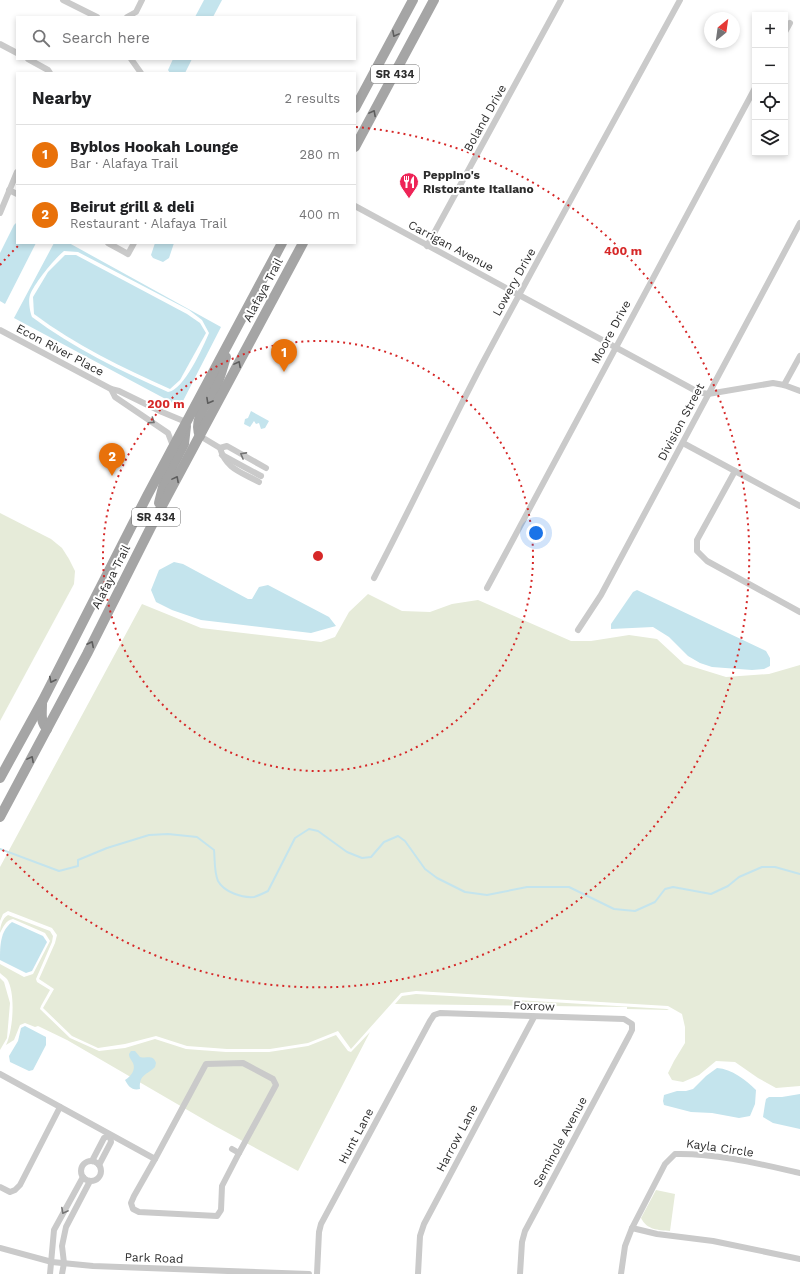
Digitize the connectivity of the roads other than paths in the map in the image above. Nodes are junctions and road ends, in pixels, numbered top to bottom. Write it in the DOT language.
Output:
graph roads {
  1 [pos="63,0"];
  2 [pos="142,0"];
  3 [pos="413,0"];
  4 [pos="430,0"];
  5 [pos="434,0"];
  6 [pos="561,0"];
  7 [pos="680,0"];
  8 [pos="426,15"];
  9 [pos="95,16"];
  10 [pos="128,16"];
  11 [pos="790,23"];
  12 [pos="788,27"];
  13 [pos="0,44"];
  14 [pos="16,52"];
  15 [pos="30,60"];
  16 [pos="132,60"];
  17 [pos="49,72"];
  18 [pos="140,72"];
  19 [pos="752,94"];
  20 [pos="356,106"];
  21 [pos="356,145"];
  22 [pos="16,174"];
  23 [pos="9,190"];
  24 [pos="16,194"];
  25 [pos="356,207"];
  26 [pos="0,213"];
  27 [pos="800,222"];
  28 [pos="110,244"];
  29 [pos="133,244"];
  30 [pos="281,244"];
  31 [pos="303,244"];
  32 [pos="428,246"];
  33 [pos="520,296"];
  34 [pos="0,330"];
  35 [pos="231,338"];
  36 [pos="615,347"];
  37 [pos="800,356"];
  38 [pos="784,385"];
  39 [pos="111,389"];
  40 [pos="800,391"];
  41 [pos="708,394"];
  42 [pos="186,422"];
  43 [pos="200,436"];
  44 [pos="683,443"];
  45 [pos="173,446"];
  46 [pos="220,448"];
  47 [pos="266,468"];
  48 [pos="735,471"];
  49 [pos="260,479"];
  50 [pos="800,506"];
  51 [pos="156,517"];
  52 [pos="374,578"];
  53 [pos="487,588"];
  54 [pos="800,612"];
  55 [pos="578,630"];
  56 [pos="43,700"];
  57 [pos="48,729"];
  58 [pos="0,778"];
  59 [pos="0,817"];
  60 [pos="434,1015"];
  61 [pos="534,1017"];
  62 [pos="632,1024"];
  63 [pos="0,1074"];
  64 [pos="60,1108"];
  65 [pos="110,1135"];
  66 [pos="232,1149"];
  67 [pos="239,1153"];
  68 [pos="155,1160"];
  69 [pos="92,1161"];
  70 [pos="99,1165"];
  71 [pos="800,1173"];
  72 [pos="83,1177"];
  73 [pos="90,1181"];
  74 [pos="0,1187"];
  75 [pos="632,1228"];
  76 [pos="0,1248"];
  77 [pos="800,1259"];
  78 [pos="52,1262"];
  79 [pos="64,1263"];
  80 [pos="50,1274"];
  81 [pos="62,1274"];
  82 [pos="309,1274"];
  83 [pos="317,1274"];
  84 [pos="418,1274"];
  85 [pos="520,1274"];
  86 [pos="621,1274"];
  1 -- 9 [label="street"];
  2 -- 10 [label="street"];
  3 -- 20 [label="main road, SR 434, one-way"];
  4 -- 8 [label="main road"];
  5 -- 8 [label="main road, SR 434"];
  6 -- 32 [label="street, Boland Drive"];
  7 -- 33 [label="street, Lowery Drive"];
  21 -- 8 [label="main road, SR 434, one-way"];
  11 -- 12 [label="street"];
  13 -- 14 [label="street"];
  15 -- 17 [label="street"];
  16 -- 18 [label="street"];
  19 -- 36 [label="street, Moore Drive"];
  22 -- 23 [label="street"];
  23 -- 24 [label="street"];
  23 -- 26 [label="street"];
  25 -- 32 [label="street, Carrigan Avenue"];
  27 -- 41 [label="street, Division Street"];
  28 -- 29 [label="street"];
  30 -- 35 [label="main road, Alafaya Trail / SR 434"];
  43 -- 31 [label="main road, Alafaya Trail / SR 434, one-way"];
  32 -- 33 [label="street, Carrigan Avenue"];
  33 -- 36 [label="street, Carrigan Avenue"];
  33 -- 52 [label="street, Lowery Drive"];
  34 -- 39 [label="street, Econ River Place"];
  35 -- 42 [label="main road, Alafaya Trail / SR 434"];
  35 -- 43 [label="main road, one-way"];
  36 -- 41 [label="street, Carrigan Avenue"];
  36 -- 53 [label="street, Moore Drive"];
  37 -- 38 [label="street"];
  38 -- 40 [label="street, Carrigan Avenue"];
  38 -- 41 [label="street, Carrigan Avenue"];
  39 -- 42 [label="street, Econ River Place"];
  39 -- 45 [label="street, Econ River Place, one-way"];
  41 -- 44 [label="street, Division Street"];
  42 -- 45 [label="main road, Alafaya Trail / SR 434"];
  42 -- 51 [label="main road"];
  43 -- 46 [label="street"];
  51 -- 43 [label="main road, Alafaya Trail / SR 434, one-way"];
  44 -- 48 [label="street"];
  44 -- 55 [label="street, Division Street"];
  45 -- 56 [label="main road, Alafaya Trail / SR 434, one-way"];
  47 -- 46 [label="street, one-way"];
  46 -- 49 [label="street"];
  48 -- 50 [label="street"];
  48 -- 54 [label="street"];
  57 -- 51 [label="main road, Alafaya Trail / SR 434, one-way"];
  56 -- 57 [label="main road"];
  56 -- 58 [label="main road, Alafaya Trail / SR 434"];
  59 -- 57 [label="main road, Alafaya Trail / SR 434, one-way"];
  60 -- 61 [label="street, Foxrow"];
  60 -- 83 [label="street, Hunt Lane"];
  61 -- 62 [label="street, Foxrow"];
  61 -- 84 [label="street, Harrow Lane"];
  62 -- 85 [label="street, Seminole Avenue"];
  63 -- 64 [label="street"];
  64 -- 65 [label="street"];
  64 -- 74 [label="street"];
  65 -- 68 [label="street"];
  65 -- 69 [label="street"];
  65 -- 70 [label="street"];
  66 -- 67 [label="street"];
  67 -- 68 [label="street"];
  67 -- 68 [label="street"];
  69 -- 70 [label="street"];
  69 -- 72 [label="street"];
  70 -- 73 [label="street"];
  71 -- 75 [label="street, Kayla Circle"];
  72 -- 73 [label="street"];
  72 -- 78 [label="street, one-way"];
  73 -- 79 [label="street"];
  75 -- 77 [label="street"];
  75 -- 86 [label="street, Kayla Circle"];
  76 -- 78 [label="street, Park Road"];
  78 -- 79 [label="street, Park Road"];
  78 -- 80 [label="street"];
  79 -- 81 [label="street"];
  79 -- 82 [label="street, Park Road"];
}
